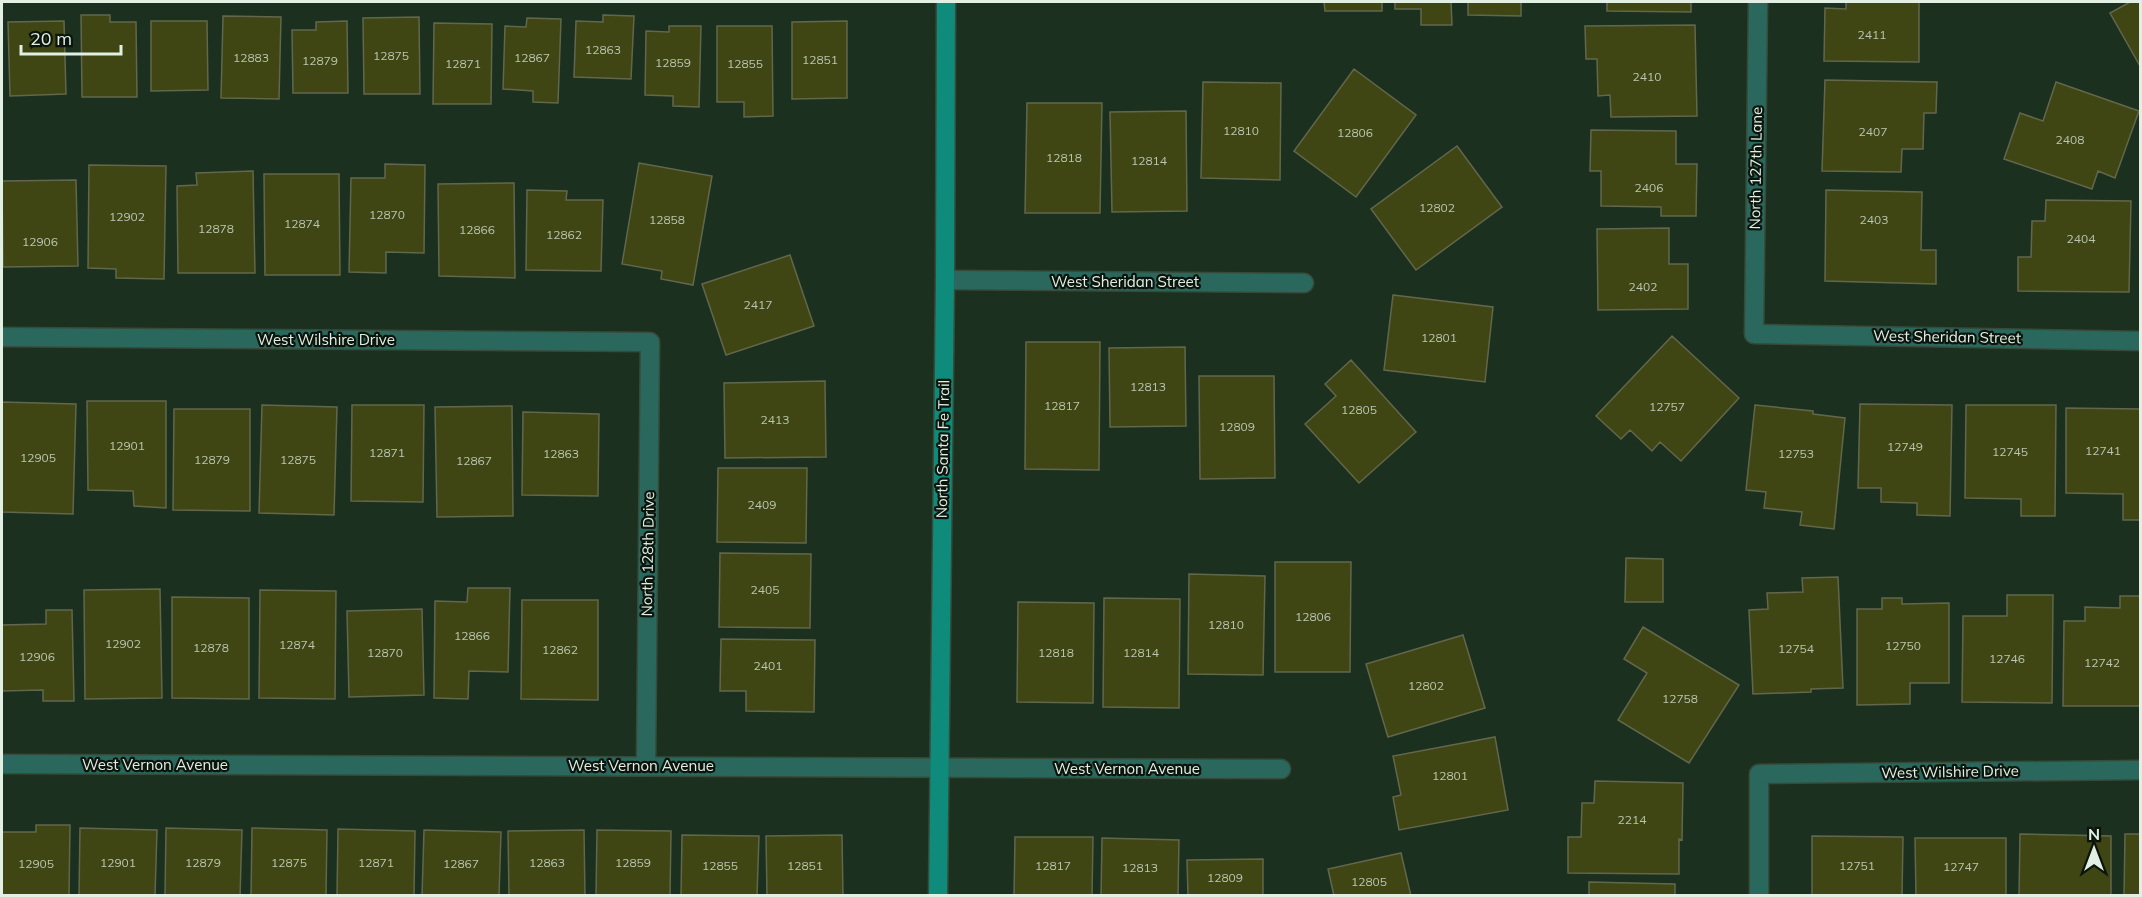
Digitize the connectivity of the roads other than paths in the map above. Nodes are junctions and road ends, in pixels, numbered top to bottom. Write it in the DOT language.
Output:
graph roads {
  1 [pos="946,2"];
  2 [pos="1758,2"];
  3 [pos="945,280"];
  4 [pos="1304,283"];
  5 [pos="1754,334"];
  6 [pos="2,337"];
  7 [pos="2140,340"];
  8 [pos="650,342"];
  9 [pos="2,764"];
  10 [pos="646,766"];
  11 [pos="940,768"];
  12 [pos="1281,769"];
  13 [pos="2140,770"];
  14 [pos="938,896"];
  15 [pos="1759,896"];
  1 -- 3 [label="street, North Santa Fe Trail"];
  2 -- 5 [label="street, North 127th Lane"];
  3 -- 4 [label="street, West Sheridan Street"];
  3 -- 11 [label="street, North Santa Fe Trail"];
  5 -- 7 [label="street, West Sheridan Street"];
  6 -- 8 [label="street, West Wilshire Drive"];
  8 -- 10 [label="street, North 128th Drive"];
  9 -- 10 [label="street, West Vernon Avenue"];
  10 -- 11 [label="street, West Vernon Avenue"];
  11 -- 12 [label="street, West Vernon Avenue"];
  11 -- 14 [label="street, North Santa Fe Trail"];
  13 -- 15 [label="street, West Wilshire Drive"];
}
